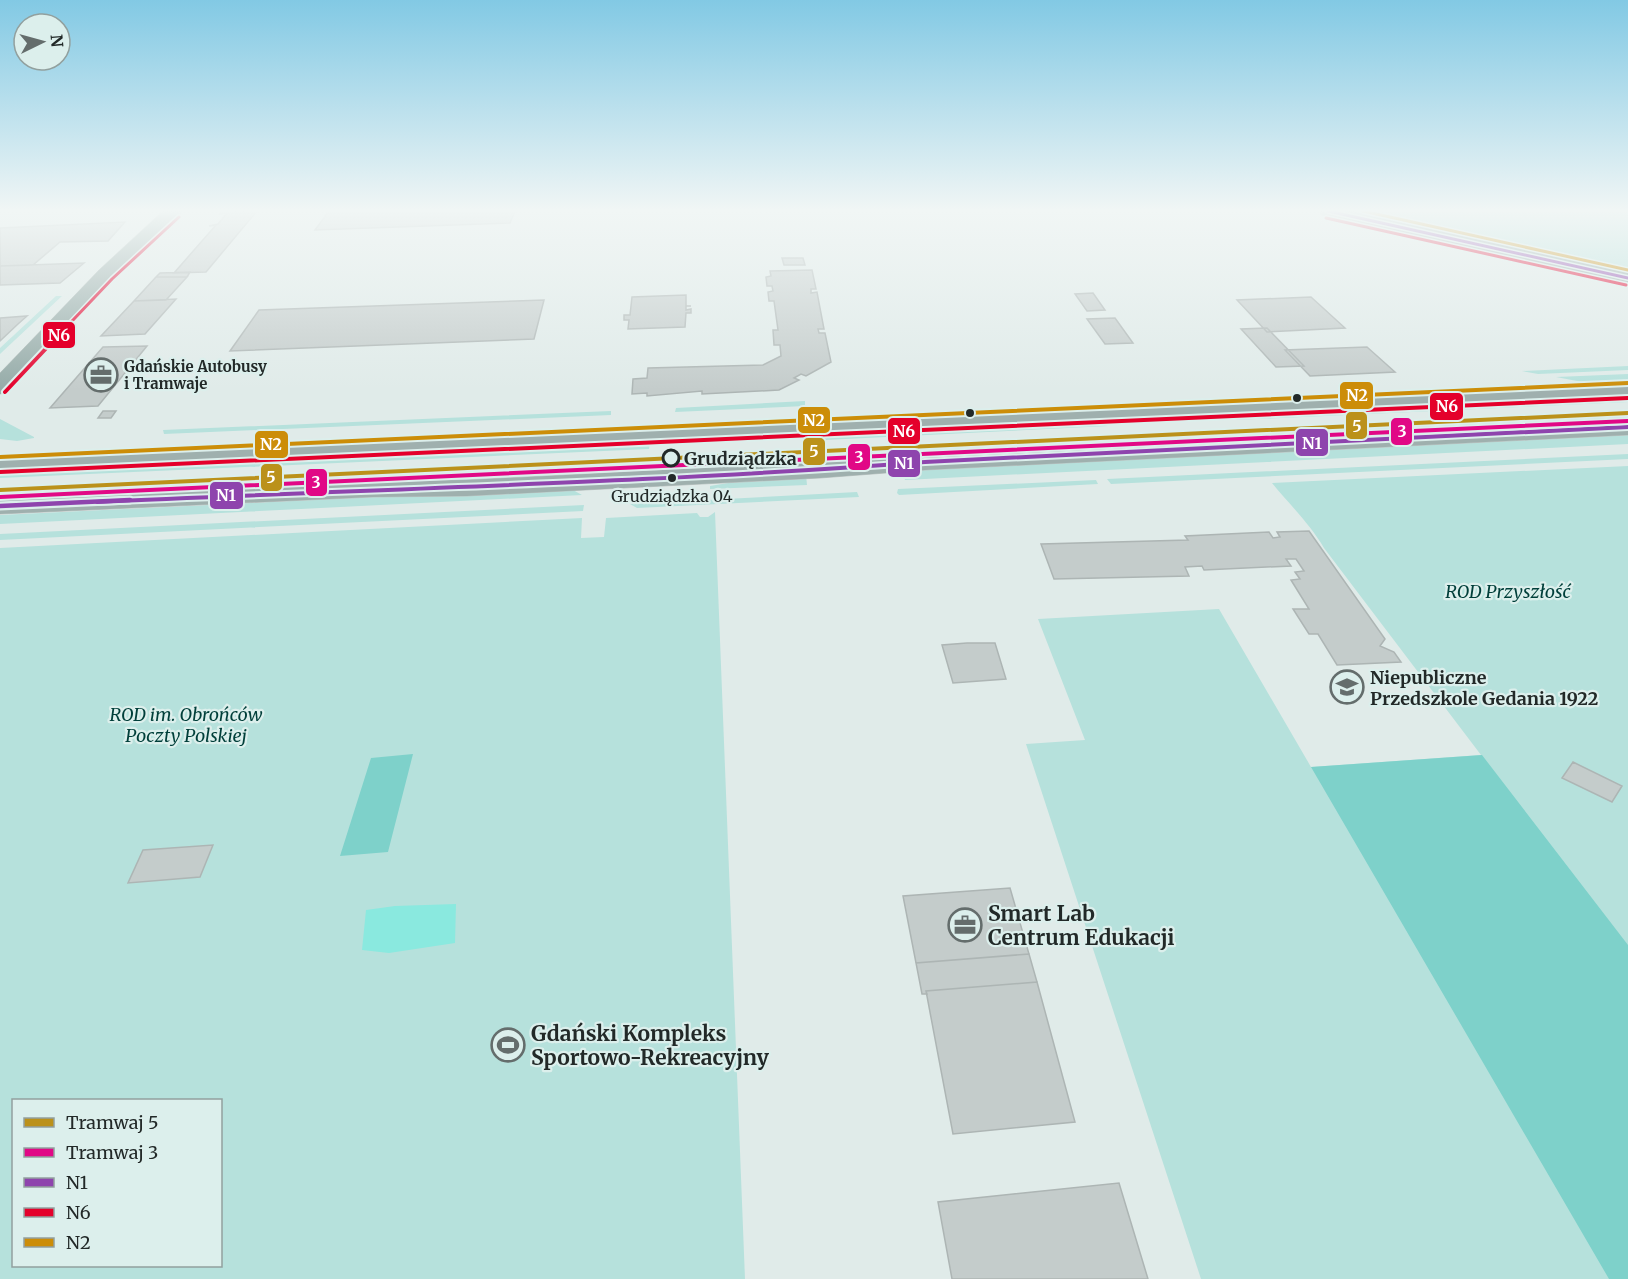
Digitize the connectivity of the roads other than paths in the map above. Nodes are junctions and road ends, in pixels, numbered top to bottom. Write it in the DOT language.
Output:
graph roads {
  1 [pos="109,271"];
  2 [pos="1595,271"];
  3 [pos="1628,278"];
  4 [pos="0,387"];
  5 [pos="1628,390"];
  6 [pos="1210,409"];
  7 [pos="1117,414"];
  8 [pos="1628,427"];
  9 [pos="1238,446"];
  10 [pos="1139,451"];
  11 [pos="0,465"];
  12 [pos="0,506"];
  1 -- 4 [label="street"];
  2 -- 3 [label="street"];
  5 -- 6 [label="main road"];
  6 -- 7 [label="main road"];
  6 -- 9 [label="main road"];
  7 -- 10 [label="main road"];
  7 -- 11 [label="main road"];
  8 -- 9 [label="main road"];
  9 -- 10 [label="main road"];
  10 -- 12 [label="main road"];
}
